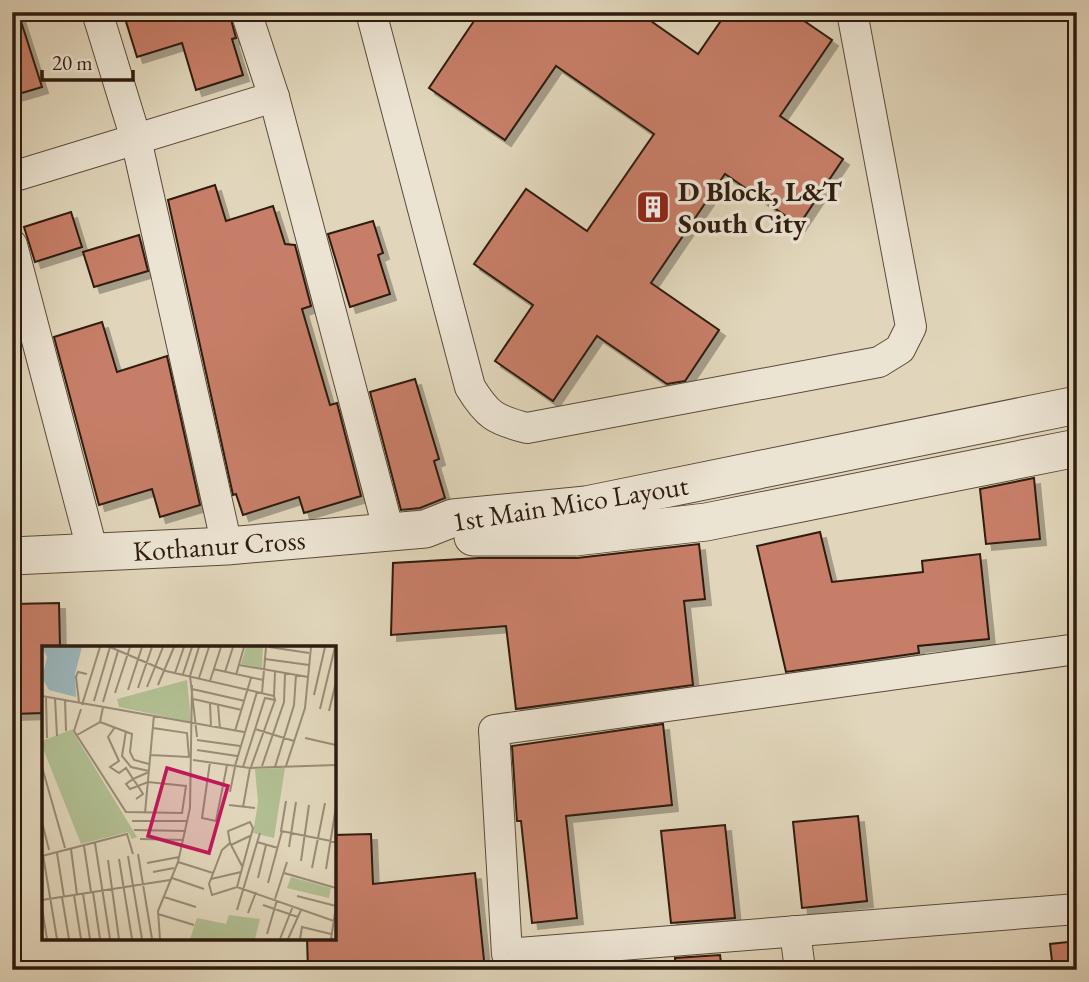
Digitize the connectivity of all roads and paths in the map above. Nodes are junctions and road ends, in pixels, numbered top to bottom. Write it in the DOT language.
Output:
graph roads {
  1 [pos="97,12"];
  2 [pos="246,12"];
  3 [pos="371,12"];
  4 [pos="852,12"];
  5 [pos="274,97"];
  6 [pos="136,139"];
  7 [pos="12,177"];
  8 [pos="12,245"];
  9 [pos="1077,405"];
  10 [pos="1077,448"];
  11 [pos="425,529"];
  12 [pos="389,533"];
  13 [pos="228,546"];
  14 [pos="93,553"];
  15 [pos="12,556"];
  16 [pos="1077,649"];
  17 [pos="1077,909"];
  18 [pos="795,931"];
  19 [pos="800,970"];
  1 -- 6 [label="street"];
  2 -- 5 [label="street"];
  3 -- 4 [label="street"];
  5 -- 6 [label="street"];
  5 -- 12 [label="street"];
  6 -- 7 [label="street"];
  6 -- 13 [label="street"];
  8 -- 14 [label="street"];
  9 -- 11 [label="street, 1st Main Mico Layout"];
  10 -- 11 [label="street, 1st Main Mico Layout"];
  11 -- 12 [label="street, Kothanur Cross"];
  12 -- 13 [label="street, Kothanur Cross"];
  13 -- 14 [label="street, Kothanur Cross"];
  14 -- 15 [label="street, Kothanur Cross"];
  16 -- 18 [label="street"];
  17 -- 18 [label="street"];
  18 -- 19 [label="street"];
}
